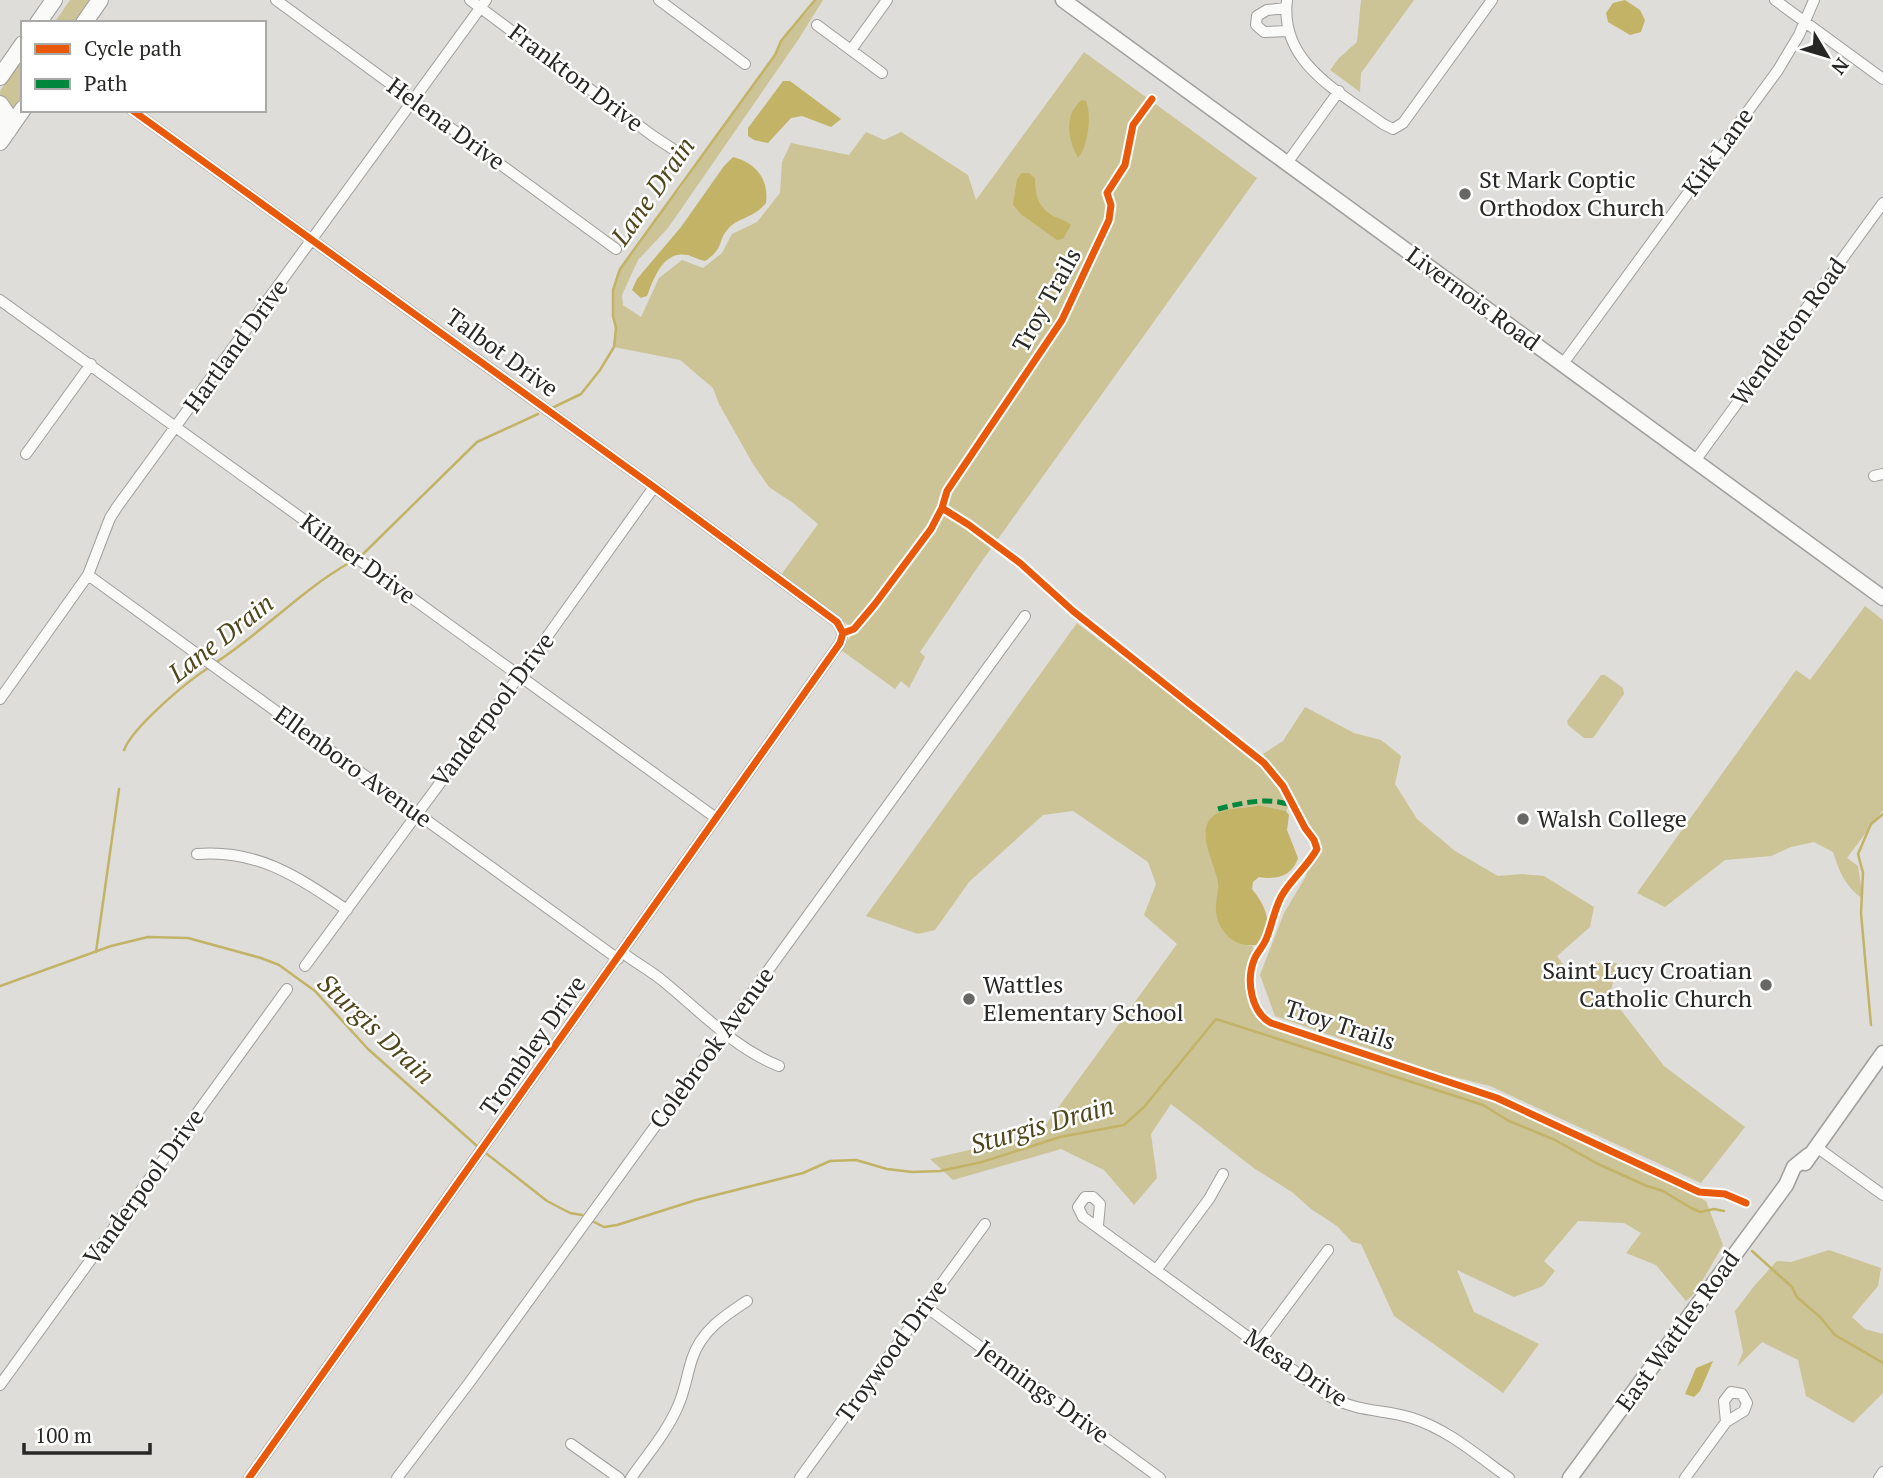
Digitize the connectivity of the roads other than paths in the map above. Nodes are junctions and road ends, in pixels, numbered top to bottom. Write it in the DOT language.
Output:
graph roads {
  1 [pos="54,0"];
  2 [pos="100,0"];
  3 [pos="276,0"];
  4 [pos="470,0"];
  5 [pos="659,0"];
  6 [pos="887,0"];
  7 [pos="1063,0"];
  8 [pos="1492,0"];
  9 [pos="1775,0"];
  10 [pos="1814,0"];
  11 [pos="483,4"];
  12 [pos="1287,4"];
  13 [pos="39,21"];
  14 [pos="84,21"];
  15 [pos="1805,22"];
  16 [pos="817,25"];
  17 [pos="1287,31"];
  18 [pos="21,47"];
  19 [pos="851,50"];
  20 [pos="745,64"];
  21 [pos="882,73"];
  22 [pos="0,77"];
  23 [pos="1883,79"];
  24 [pos="1339,92"];
  25 [pos="414,99"];
  26 [pos="0,104"];
  27 [pos="21,112"];
  28 [pos="135,112"];
  29 [pos="4,136"];
  30 [pos="682,155"];
  31 [pos="1287,163"];
  32 [pos="1883,203"];
  33 [pos="313,239"];
  34 [pos="616,249"];
  35 [pos="0,300"];
  36 [pos="91,364"];
  37 [pos="1562,365"];
  38 [pos="177,427"];
  39 [pos="26,454"];
  40 [pos="1695,461"];
  41 [pos="654,487"];
  42 [pos="88,575"];
  43 [pos="1883,598"];
  44 [pos="1025,616"];
  45 [pos="843,633"];
  46 [pos="519,676"];
  47 [pos="0,699"];
  48 [pos="417,813"];
  49 [pos="716,818"];
  50 [pos="197,854"];
  51 [pos="347,910"];
  52 [pos="621,956"];
  53 [pos="305,966"];
  54 [pos="287,989"];
  55 [pos="723,1032"];
  56 [pos="1883,1053"];
  57 [pos="779,1066"];
  58 [pos="1812,1150"];
  59 [pos="1223,1174"];
  60 [pos="1883,1195"];
  61 [pos="985,1224"];
  62 [pos="1098,1225"];
  63 [pos="1328,1251"];
  64 [pos="1157,1269"];
  65 [pos="747,1301"];
  66 [pos="926,1307"];
  67 [pos="1258,1344"];
  68 [pos="0,1385"];
  69 [pos="1726,1422"];
  70 [pos="571,1444"];
  71 [pos="1883,1472"];
  72 [pos="248,1478"];
  73 [pos="397,1478"];
  74 [pos="619,1478"];
  75 [pos="631,1478"];
  76 [pos="800,1478"];
  77 [pos="1160,1478"];
  78 [pos="1509,1478"];
  79 [pos="1570,1478"];
  80 [pos="1685,1478"];
  81 [pos="1879,1478"];
  1 -- 13 [label="main road"];
  2 -- 14 [label="main road"];
  3 -- 25 [label="street, Helena Drive"];
  4 -- 11 [label="street, Frankton Drive"];
  5 -- 20 [label="street"];
  6 -- 19 [label="street"];
  7 -- 31 [label="main road, Livernois Road"];
  8 -- 24 [label="street"];
  9 -- 15 [label="street"];
  10 -- 15 [label="street, Kirk Lane"];
  11 -- 25 [label="street, Hartland Drive"];
  11 -- 30 [label="street, Frankton Drive"];
  12 -- 17 [label="street"];
  12 -- 17 [label="street"];
  15 -- 23 [label="street"];
  15 -- 37 [label="street, Kirk Lane"];
  16 -- 19 [label="street"];
  17 -- 24 [label="street"];
  18 -- 22 [label="main road"];
  19 -- 21 [label="street"];
  24 -- 31 [label="street"];
  25 -- 33 [label="street, Hartland Drive"];
  25 -- 34 [label="street, Helena Drive"];
  26 -- 29 [label="main road"];
  27 -- 29 [label="main road"];
  28 -- 33 [label="street, Talbot Drive"];
  31 -- 37 [label="main road, Livernois Road"];
  32 -- 40 [label="street, Wendleton Road"];
  33 -- 38 [label="street, Hartland Drive"];
  33 -- 41 [label="street, Talbot Drive"];
  35 -- 36 [label="street, Kilmer Drive"];
  36 -- 38 [label="street, Kilmer Drive"];
  36 -- 39 [label="street"];
  37 -- 40 [label="main road, Livernois Road"];
  38 -- 42 [label="street, Hartland Drive"];
  38 -- 46 [label="street, Kilmer Drive"];
  40 -- 43 [label="main road, Livernois Road"];
  41 -- 45 [label="street, Talbot Drive"];
  41 -- 46 [label="street, Vanderpool Drive"];
  42 -- 47 [label="street, Hartland Drive"];
  42 -- 48 [label="street, Ellenboro Avenue"];
  44 -- 55 [label="street, Colebrook Avenue"];
  45 -- 49 [label="street, Trombley Drive"];
  46 -- 48 [label="street, Vanderpool Drive"];
  46 -- 49 [label="street, Kilmer Drive"];
  48 -- 51 [label="street, Vanderpool Drive"];
  48 -- 52 [label="street, Ellenboro Avenue"];
  49 -- 52 [label="street, Trombley Drive"];
  50 -- 51 [label="street"];
  51 -- 53 [label="street, Vanderpool Drive"];
  52 -- 55 [label="street, Ellenboro Avenue"];
  52 -- 72 [label="street, Trombley Drive"];
  54 -- 68 [label="street, Vanderpool Drive"];
  55 -- 57 [label="street, Ellenboro Avenue"];
  55 -- 73 [label="street, Colebrook Avenue"];
  56 -- 58 [label="main road"];
  58 -- 60 [label="street"];
  58 -- 79 [label="main road, East Wattles Road"];
  59 -- 64 [label="street"];
  61 -- 66 [label="street, Troywood Drive"];
  62 -- 64 [label="street, Mesa Drive"];
  63 -- 67 [label="street"];
  64 -- 67 [label="street, Mesa Drive"];
  65 -- 75 [label="street"];
  66 -- 76 [label="street, Troywood Drive"];
  66 -- 77 [label="street, Jennings Drive"];
  67 -- 78 [label="street, Mesa Drive"];
  69 -- 80 [label="street"];
  70 -- 74 [label="street"];
  71 -- 81 [label="street"];
}
